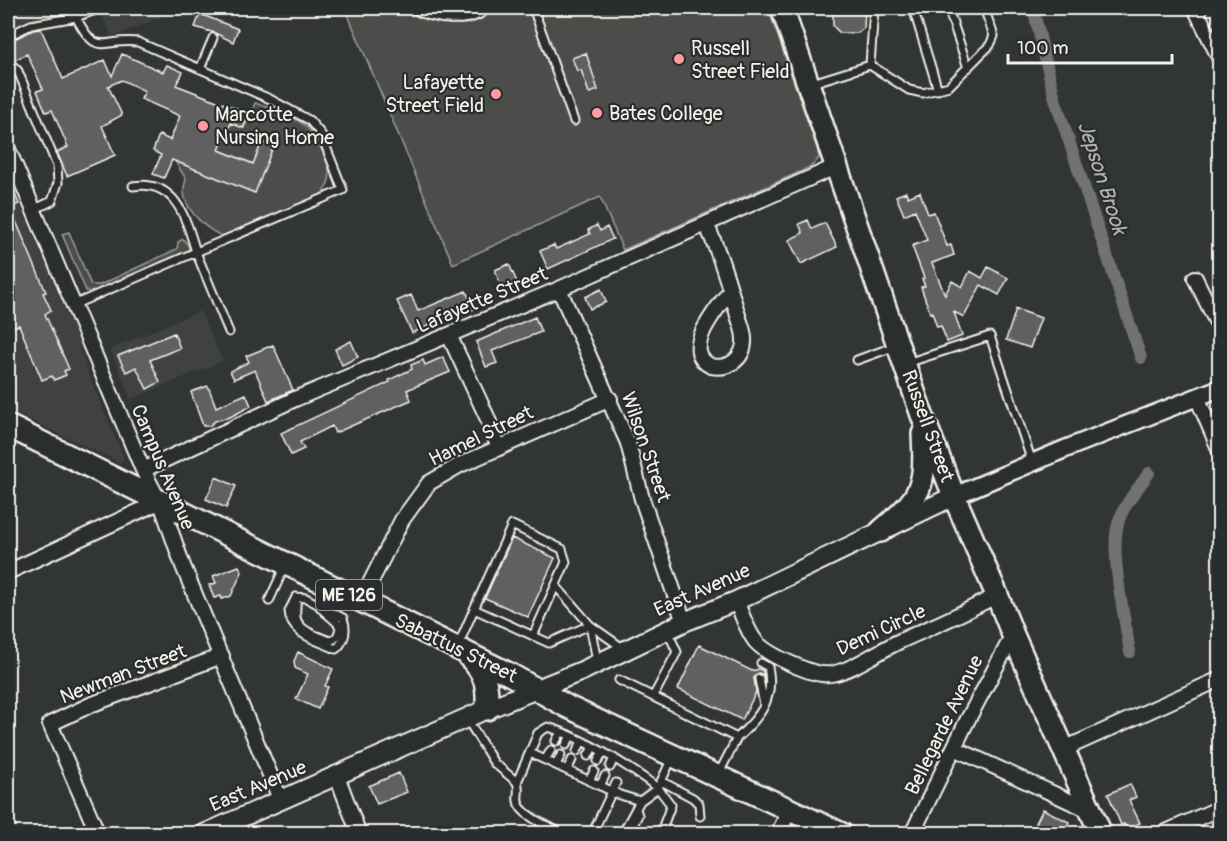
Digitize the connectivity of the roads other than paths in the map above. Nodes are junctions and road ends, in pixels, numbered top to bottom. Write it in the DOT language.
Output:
graph roads {
  1 [pos="101,8"];
  2 [pos="411,8"];
  3 [pos="488,8"];
  4 [pos="533,8"];
  5 [pos="782,8"];
  6 [pos="874,8"];
  7 [pos="914,8"];
  8 [pos="948,8"];
  9 [pos="984,8"];
  10 [pos="1195,8"];
  11 [pos="76,17"];
  12 [pos="8,36"];
  13 [pos="213,38"];
  14 [pos="1220,59"];
  15 [pos="8,61"];
  16 [pos="870,65"];
  17 [pos="968,68"];
  18 [pos="200,69"];
  19 [pos="808,85"];
  20 [pos="938,90"];
  21 [pos="573,121"];
  22 [pos="8,149"];
  23 [pos="837,166"];
  24 [pos="133,186"];
  25 [pos="33,210"];
  26 [pos="706,224"];
  27 [pos="196,252"];
  28 [pos="1195,278"];
  29 [pos="559,289"];
  30 [pos="730,291"];
  31 [pos="73,305"];
  32 [pos="1220,329"];
  33 [pos="229,332"];
  34 [pos="449,335"];
  35 [pos="902,354"];
  36 [pos="857,360"];
  37 [pos="1220,387"];
  38 [pos="1197,397"];
  39 [pos="610,399"];
  40 [pos="922,415"];
  41 [pos="8,426"];
  42 [pos="499,448"];
  43 [pos="1220,451"];
  44 [pos="1032,463"];
  45 [pos="143,470"];
  46 [pos="954,496"];
  47 [pos="159,502"];
  48 [pos="881,531"];
  49 [pos="286,564"];
  50 [pos="8,572"];
  51 [pos="316,579"];
  52 [pos="556,586"];
  53 [pos="998,595"];
  54 [pos="306,598"];
  55 [pos="269,601"];
  56 [pos="361,601"];
  57 [pos="736,601"];
  58 [pos="474,609"];
  59 [pos="590,625"];
  60 [pos="676,626"];
  61 [pos="1013,635"];
  62 [pos="533,636"];
  63 [pos="459,650"];
  64 [pos="626,650"];
  65 [pos="222,656"];
  66 [pos="761,661"];
  67 [pos="598,663"];
  68 [pos="759,679"];
  69 [pos="1220,679"];
  70 [pos="619,680"];
  71 [pos="538,689"];
  72 [pos="653,697"];
  73 [pos="764,705"];
  74 [pos="487,709"];
  75 [pos="467,719"];
  76 [pos="561,732"];
  77 [pos="571,736"];
  78 [pos="737,738"];
  79 [pos="556,741"];
  80 [pos="582,741"];
  81 [pos="566,745"];
  82 [pos="593,747"];
  83 [pos="954,748"];
  84 [pos="1064,749"];
  85 [pos="551,750"];
  86 [pos="577,751"];
  87 [pos="603,752"];
  88 [pos="530,753"];
  89 [pos="561,755"];
  90 [pos="673,755"];
  91 [pos="588,756"];
  92 [pos="614,758"];
  93 [pos="545,760"];
  94 [pos="572,760"];
  95 [pos="598,761"];
  96 [pos="556,765"];
  97 [pos="626,765"];
  98 [pos="582,766"];
  99 [pos="610,767"];
  100 [pos="567,770"];
  101 [pos="594,771"];
  102 [pos="622,772"];
  103 [pos="577,775"];
  104 [pos="337,776"];
  105 [pos="605,776"];
  106 [pos="718,776"];
  107 [pos="589,781"];
  108 [pos="661,781"];
  109 [pos="517,782"];
  110 [pos="616,783"];
  111 [pos="600,786"];
  112 [pos="658,788"];
  113 [pos="612,792"];
  114 [pos="281,801"];
  115 [pos="640,801"];
  116 [pos="790,808"];
  117 [pos="1220,808"];
  118 [pos="636,809"];
  119 [pos="1090,811"];
  120 [pos="700,816"];
  121 [pos="233,828"];
  122 [pos="98,834"];
  123 [pos="204,834"];
  124 [pos="359,834"];
  125 [pos="564,834"];
  126 [pos="592,834"];
  127 [pos="622,834"];
  128 [pos="629,834"];
  129 [pos="660,834"];
  130 [pos="778,834"];
  131 [pos="842,834"];
  132 [pos="912,834"];
  133 [pos="1101,834"];
  134 [pos="1162,834"];
  1 -- 11 [label="lane"];
  2 -- 3 [label="lane"];
  4 -- 21 [label="lane"];
  5 -- 19 [label="main road, Russell Street"];
  6 -- 16 [label="lane"];
  7 -- 20 [label="lane"];
  8 -- 17 [label="lane"];
  9 -- 17 [label="lane"];
  10 -- 14 [label="street"];
  11 -- 12 [label="lane"];
  11 -- 18 [label="lane"];
  13 -- 18 [label="lane"];
  15 -- 25 [label="lane"];
  16 -- 19 [label="lane"];
  16 -- 20 [label="lane"];
  17 -- 20 [label="lane"];
  18 -- 27 [label="lane"];
  19 -- 23 [label="main road, Russell Street"];
  22 -- 25 [label="street, Campus Avenue"];
  23 -- 26 [label="street, Lafayette Street"];
  23 -- 35 [label="main road, Russell Street"];
  24 -- 27 [label="lane"];
  25 -- 31 [label="street, Campus Avenue"];
  26 -- 29 [label="street, Lafayette Street"];
  26 -- 30 [label="street"];
  27 -- 31 [label="lane"];
  27 -- 33 [label="lane"];
  28 -- 32 [label="street"];
  29 -- 34 [label="street, Lafayette Street"];
  29 -- 39 [label="street, Wilson Street"];
  30 -- 30 [label="street"];
  31 -- 45 [label="street, Campus Avenue"];
  34 -- 42 [label="street"];
  34 -- 45 [label="street, Lafayette Street"];
  35 -- 36 [label="lane"];
  35 -- 40 [label="main road, Russell Street"];
  35 -- 44 [label="lane"];
  37 -- 38 [label="street, East Avenue"];
  38 -- 43 [label="street"];
  38 -- 44 [label="street, East Avenue"];
  39 -- 42 [label="street, Hamel Street"];
  39 -- 60 [label="street, Wilson Street"];
  40 -- 46 [label="main road, Russell Street"];
  40 -- 48 [label="main road"];
  41 -- 47 [label="main road, Sabattus Street / ME 126"];
  42 -- 56 [label="street, Hamel Street"];
  44 -- 46 [label="street, East Avenue"];
  45 -- 47 [label="street, Campus Avenue"];
  46 -- 48 [label="main road, East Avenue"];
  46 -- 53 [label="main road, Russell Street"];
  47 -- 49 [label="main road, Sabattus Street / ME 126"];
  47 -- 50 [label="street"];
  47 -- 65 [label="street, Campus Avenue"];
  48 -- 57 [label="main road, East Avenue"];
  49 -- 51 [label="main road, Sabattus Street / ME 126"];
  49 -- 55 [label="lane"];
  51 -- 54 [label="lane"];
  51 -- 56 [label="main road, Sabattus Street / ME 126"];
  52 -- 58 [label="lane"];
  52 -- 59 [label="lane"];
  52 -- 62 [label="lane"];
  53 -- 61 [label="main road, Russell Street"];
  53 -- 66 [label="street, Demi Circle"];
  54 -- 54 [label="lane"];
  56 -- 63 [label="main road, Sabattus Street / ME 126"];
  57 -- 60 [label="main road, East Avenue"];
  57 -- 66 [label="street, Demi Circle"];
  58 -- 62 [label="lane"];
  58 -- 63 [label="lane"];
  59 -- 62 [label="lane"];
  59 -- 64 [label="lane"];
  59 -- 67 [label="lane"];
  60 -- 64 [label="main road, East Avenue"];
  60 -- 72 [label="lane"];
  61 -- 83 [label="street, Bellegarde Avenue"];
  61 -- 84 [label="main road, Russell Street"];
  63 -- 71 [label="main road, Sabattus Street / ME 126"];
  63 -- 74 [label="main road"];
  64 -- 67 [label="main road, East Avenue"];
  65 -- 114 [label="street, Campus Avenue"];
  65 -- 122 [label="street, Newman Street"];
  66 -- 73 [label="lane"];
  67 -- 71 [label="main road, East Avenue"];
  68 -- 73 [label="lane"];
  69 -- 84 [label="street"];
  70 -- 72 [label="lane"];
  71 -- 74 [label="main road, East Avenue"];
  71 -- 90 [label="main road, Sabattus Street / ME 126"];
  72 -- 78 [label="lane"];
  73 -- 78 [label="lane"];
  74 -- 75 [label="main road, East Avenue"];
  75 -- 104 [label="main road, East Avenue"];
  75 -- 109 [label="lane"];
  76 -- 77 [label="lane"];
  76 -- 79 [label="lane"];
  76 -- 88 [label="lane"];
  77 -- 80 [label="lane"];
  77 -- 81 [label="lane"];
  78 -- 106 [label="lane"];
  80 -- 82 [label="lane"];
  80 -- 86 [label="lane"];
  82 -- 87 [label="lane"];
  82 -- 91 [label="lane"];
  83 -- 119 [label="street"];
  83 -- 132 [label="street, Bellegarde Avenue"];
  84 -- 119 [label="main road, Russell Street"];
  85 -- 93 [label="lane"];
  87 -- 92 [label="lane"];
  87 -- 95 [label="lane"];
  88 -- 93 [label="lane"];
  88 -- 109 [label="lane"];
  89 -- 96 [label="lane"];
  90 -- 106 [label="main road, Sabattus Street / ME 126"];
  90 -- 108 [label="lane"];
  92 -- 97 [label="lane"];
  92 -- 99 [label="lane"];
  93 -- 96 [label="lane"];
  94 -- 100 [label="lane"];
  96 -- 100 [label="lane"];
  97 -- 102 [label="lane"];
  97 -- 112 [label="lane"];
  98 -- 103 [label="lane"];
  100 -- 103 [label="lane"];
  101 -- 107 [label="lane"];
  103 -- 107 [label="lane"];
  104 -- 114 [label="main road, East Avenue"];
  104 -- 124 [label="street"];
  105 -- 111 [label="lane"];
  106 -- 116 [label="main road, Sabattus Street / ME 126"];
  107 -- 111 [label="lane"];
  108 -- 112 [label="lane"];
  108 -- 120 [label="lane"];
  109 -- 125 [label="lane"];
  110 -- 113 [label="lane"];
  111 -- 113 [label="lane"];
  112 -- 115 [label="lane"];
  112 -- 129 [label="lane"];
  113 -- 115 [label="lane"];
  113 -- 126 [label="lane"];
  114 -- 121 [label="main road, East Avenue"];
  115 -- 118 [label="lane"];
  116 -- 130 [label="street"];
  116 -- 131 [label="main road, Sabattus Street / ME 126"];
  117 -- 134 [label="street"];
  118 -- 127 [label="lane"];
  118 -- 128 [label="lane"];
  119 -- 133 [label="main road, Russell Street"];
  121 -- 123 [label="main road, East Avenue"];
}
